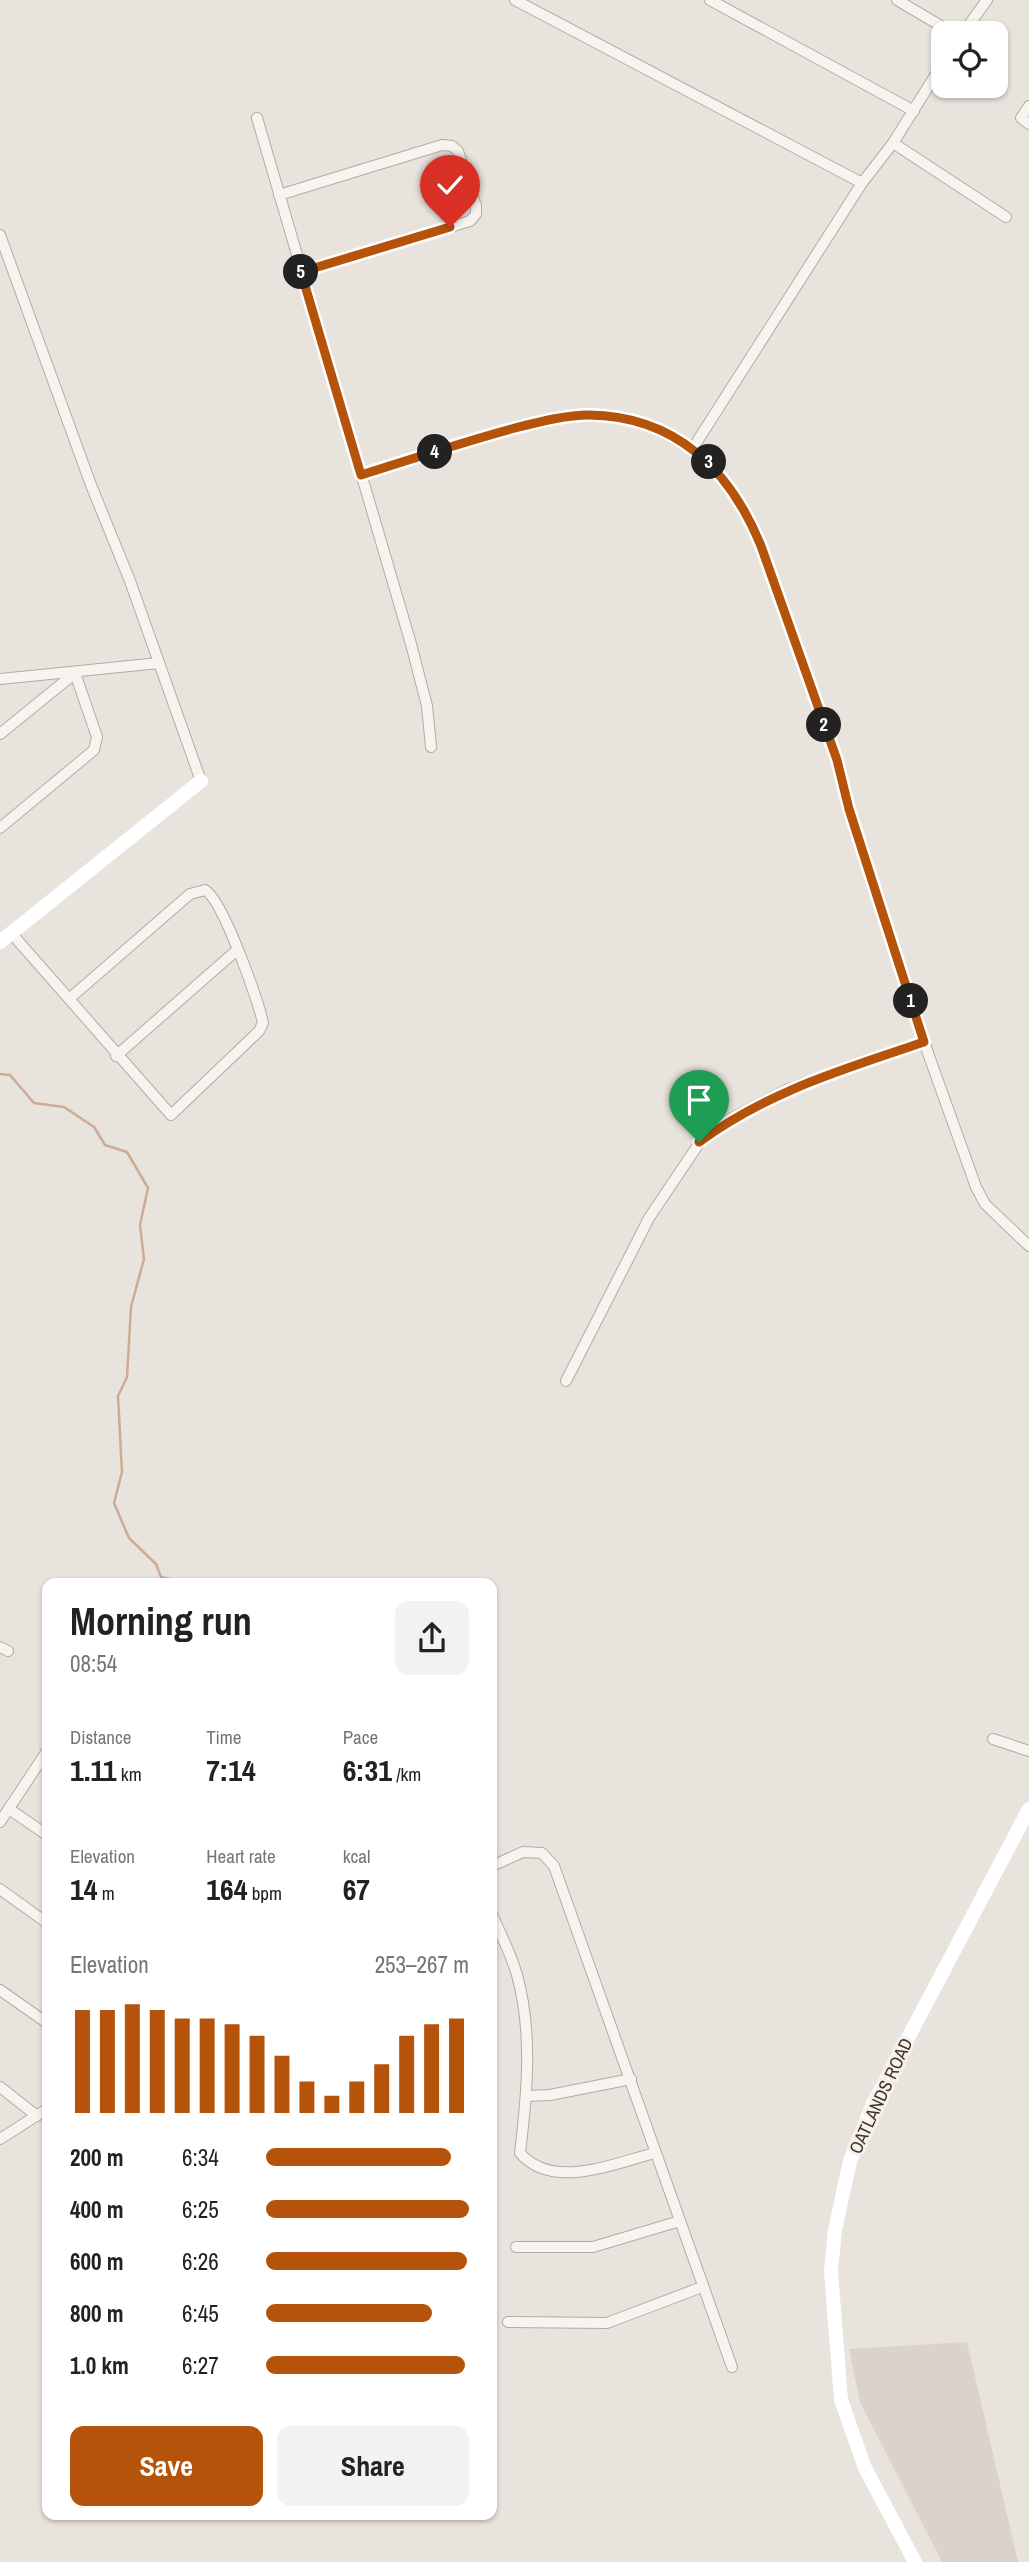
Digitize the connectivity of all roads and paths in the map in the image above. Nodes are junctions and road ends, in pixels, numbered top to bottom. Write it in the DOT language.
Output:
graph roads {
  1 [pos="514,0"];
  2 [pos="710,0"];
  3 [pos="897,0"];
  4 [pos="987,0"];
  5 [pos="933,21"];
  6 [pos="972,21"];
  7 [pos="931,83"];
  8 [pos="1029,106"];
  9 [pos="914,111"];
  10 [pos="257,118"];
  11 [pos="1029,124"];
  12 [pos="893,144"];
  13 [pos="862,183"];
  14 [pos="279,195"];
  15 [pos="1006,216"];
  16 [pos="0,234"];
  17 [pos="301,272"];
  18 [pos="693,448"];
  19 [pos="361,475"];
  20 [pos="159,663"];
  21 [pos="75,673"];
  22 [pos="0,679"];
  23 [pos="0,734"];
  24 [pos="431,747"];
  25 [pos="201,780"];
  26 [pos="0,828"];
  27 [pos="6,938"];
  28 [pos="237,950"];
  29 [pos="69,999"];
  30 [pos="924,1042"];
  31 [pos="116,1056"];
  32 [pos="1029,1246"];
  33 [pos="566,1381"];
  34 [pos="993,1739"];
  35 [pos="1029,1751"];
  36 [pos="42,1759"];
  37 [pos="9,1809"];
  38 [pos="1029,1809"];
  39 [pos="0,1822"];
  40 [pos="42,1832"];
  41 [pos="497,1864"];
  42 [pos="0,1889"];
  43 [pos="42,1919"];
  44 [pos="497,1927"];
  45 [pos="0,1990"];
  46 [pos="42,2019"];
  47 [pos="631,2080"];
  48 [pos="0,2087"];
  49 [pos="527,2096"];
  50 [pos="42,2112"];
  51 [pos="37,2116"];
  52 [pos="0,2139"];
  53 [pos="655,2153"];
  54 [pos="680,2221"];
  55 [pos="516,2247"];
  56 [pos="702,2287"];
  57 [pos="508,2322"];
  58 [pos="732,2367"];
  59 [pos="915,2562"];
  1 -- 13 [label="street"];
  2 -- 9 [label="street"];
  3 -- 5 [label="street"];
  4 -- 6 [label="street"];
  7 -- 9 [label="street"];
  8 -- 11 [label="street"];
  9 -- 12 [label="street"];
  10 -- 14 [label="street"];
  12 -- 13 [label="street"];
  12 -- 15 [label="street"];
  13 -- 18 [label="street"];
  14 -- 17 [label="street"];
  14 -- 17 [label="street"];
  16 -- 20 [label="street"];
  17 -- 19 [label="street"];
  18 -- 19 [label="street"];
  18 -- 30 [label="street"];
  19 -- 24 [label="street"];
  20 -- 21 [label="street"];
  20 -- 25 [label="street"];
  21 -- 22 [label="street"];
  21 -- 23 [label="street"];
  21 -- 26 [label="street"];
  25 -- 27 [label="street"];
  27 -- 29 [label="street"];
  28 -- 29 [label="street"];
  28 -- 31 [label="street"];
  28 -- 31 [label="street"];
  29 -- 31 [label="street"];
  30 -- 32 [label="street"];
  30 -- 33 [label="street"];
  34 -- 35 [label="street"];
  36 -- 37 [label="street"];
  37 -- 39 [label="street"];
  37 -- 40 [label="street"];
  38 -- 59 [label="street, OATLANDS ROAD"];
  41 -- 47 [label="street"];
  42 -- 43 [label="street"];
  44 -- 49 [label="street"];
  45 -- 46 [label="street"];
  47 -- 49 [label="street"];
  47 -- 53 [label="street"];
  48 -- 51 [label="street"];
  49 -- 53 [label="street"];
  50 -- 51 [label="street"];
  51 -- 52 [label="street"];
  53 -- 54 [label="street"];
  54 -- 55 [label="street"];
  54 -- 56 [label="street"];
  56 -- 57 [label="street"];
  56 -- 58 [label="street"];
}
